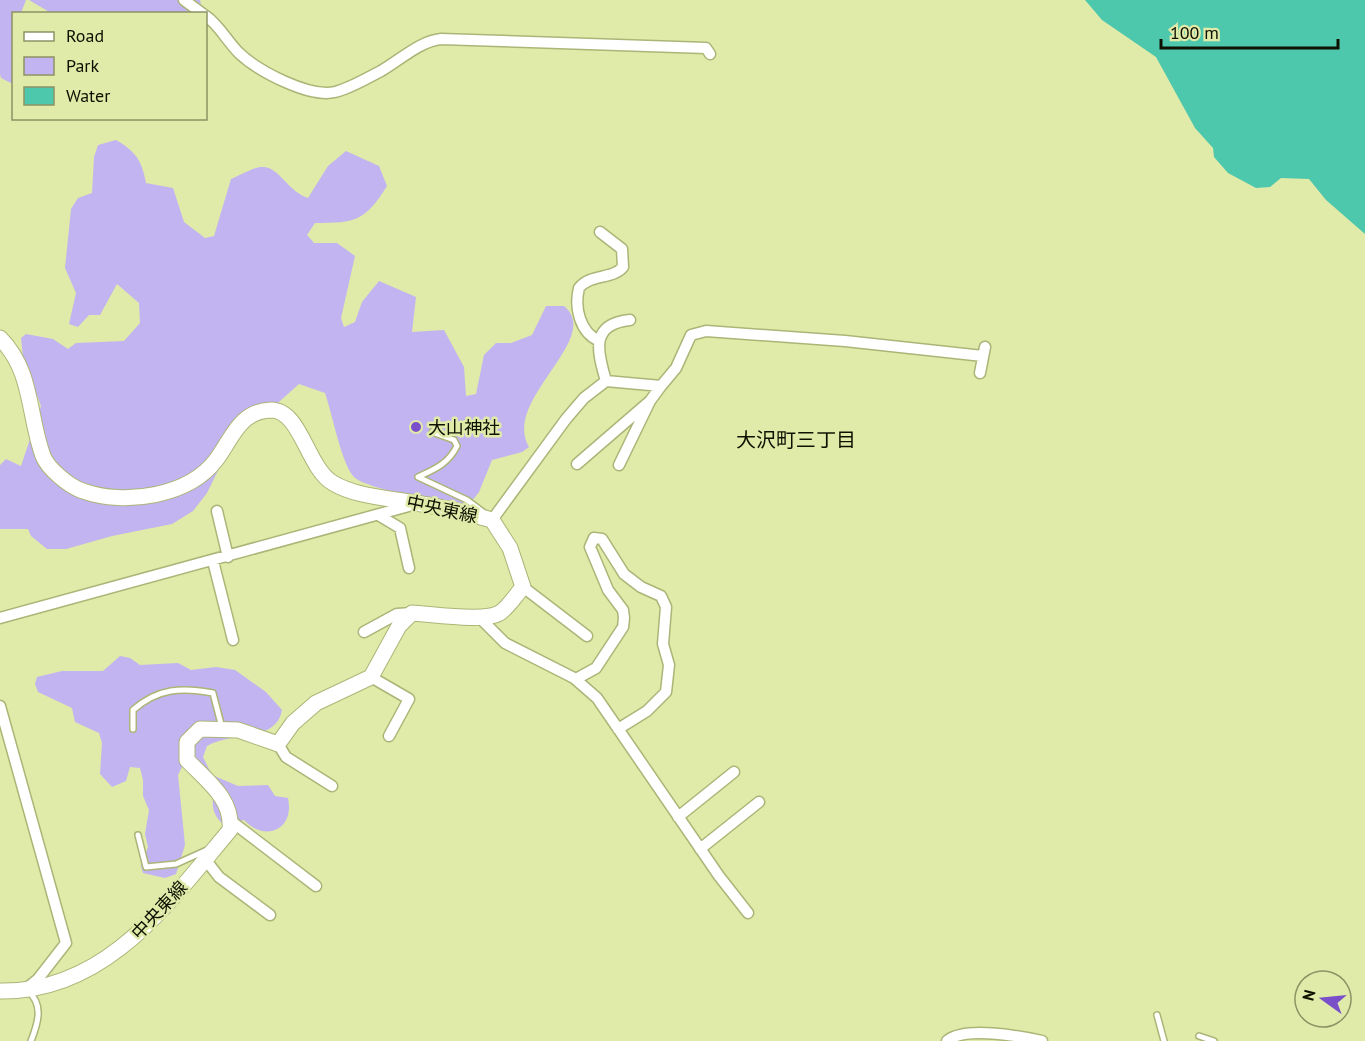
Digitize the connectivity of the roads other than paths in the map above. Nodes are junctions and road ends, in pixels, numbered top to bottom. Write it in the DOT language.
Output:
graph roads {
  1 [pos="184,0"];
  2 [pos="200,12"];
  3 [pos="207,18"];
  4 [pos="710,54"];
  5 [pos="600,232"];
  6 [pos="630,320"];
  7 [pos="0,338"];
  8 [pos="599,341"];
  9 [pos="980,374"];
  10 [pos="606,381"];
  11 [pos="661,386"];
  12 [pos="650,401"];
  13 [pos="432,432"];
  14 [pos="577,464"];
  15 [pos="619,465"];
  16 [pos="419,503"];
  17 [pos="217,511"];
  18 [pos="380,516"];
  19 [pos="489,519"];
  20 [pos="228,557"];
  21 [pos="213,561"];
  22 [pos="409,568"];
  23 [pos="523,587"];
  24 [pos="412,613"];
  25 [pos="0,618"];
  26 [pos="482,620"];
  27 [pos="364,632"];
  28 [pos="586,636"];
  29 [pos="234,640"];
  30 [pos="371,677"];
  31 [pos="576,679"];
  32 [pos="0,706"];
  33 [pos="222,728"];
  34 [pos="133,729"];
  35 [pos="618,729"];
  36 [pos="3,730"];
  37 [pos="389,736"];
  38 [pos="278,744"];
  39 [pos="734,772"];
  40 [pos="332,786"];
  41 [pos="759,802"];
  42 [pos="678,817"];
  43 [pos="231,821"];
  44 [pos="138,835"];
  45 [pos="218,845"];
  46 [pos="700,849"];
  47 [pos="205,860"];
  48 [pos="316,886"];
  49 [pos="748,913"];
  50 [pos="270,915"];
  51 [pos="26,989"];
  52 [pos="0,991"];
  53 [pos="1157,1015"];
  54 [pos="1199,1035"];
  55 [pos="32,1041"];
  56 [pos="946,1041"];
  57 [pos="1042,1041"];
  58 [pos="1164,1041"];
  59 [pos="1214,1041"];
  1 -- 2 [label="street"];
  3 -- 4 [label="street"];
  5 -- 8 [label="street"];
  6 -- 8 [label="street"];
  7 -- 16 [label="main road, 中央東線"];
  8 -- 10 [label="street"];
  9 -- 11 [label="street"];
  10 -- 11 [label="street"];
  10 -- 19 [label="street"];
  11 -- 12 [label="street"];
  12 -- 14 [label="street"];
  12 -- 15 [label="street"];
  13 -- 19 [label="lane"];
  16 -- 18 [label="street"];
  16 -- 19 [label="main road, 中央東線"];
  17 -- 20 [label="street"];
  18 -- 20 [label="street"];
  18 -- 22 [label="street"];
  19 -- 23 [label="main road, 中央東線"];
  20 -- 21 [label="street"];
  21 -- 25 [label="street"];
  21 -- 29 [label="street"];
  23 -- 26 [label="main road"];
  23 -- 28 [label="street"];
  24 -- 26 [label="main road"];
  24 -- 27 [label="street"];
  24 -- 30 [label="main road"];
  26 -- 31 [label="street"];
  30 -- 37 [label="street"];
  30 -- 38 [label="main road"];
  31 -- 35 [label="street"];
  31 -- 35 [label="street"];
  32 -- 36 [label="street"];
  33 -- 34 [label="lane"];
  33 -- 38 [label="main road"];
  33 -- 43 [label="main road"];
  35 -- 42 [label="street"];
  36 -- 51 [label="street"];
  38 -- 40 [label="street"];
  39 -- 42 [label="street"];
  41 -- 46 [label="street"];
  42 -- 46 [label="street"];
  43 -- 45 [label="main road, 中央東線"];
  43 -- 48 [label="street"];
  44 -- 45 [label="lane"];
  45 -- 47 [label="main road, 中央東線"];
  46 -- 49 [label="street"];
  47 -- 50 [label="street"];
  47 -- 51 [label="main road, 中央東線"];
  51 -- 52 [label="main road, 中央東線"];
  51 -- 55 [label="lane"];
  53 -- 58 [label="lane"];
  54 -- 59 [label="lane"];
  56 -- 57 [label="street"];
}
